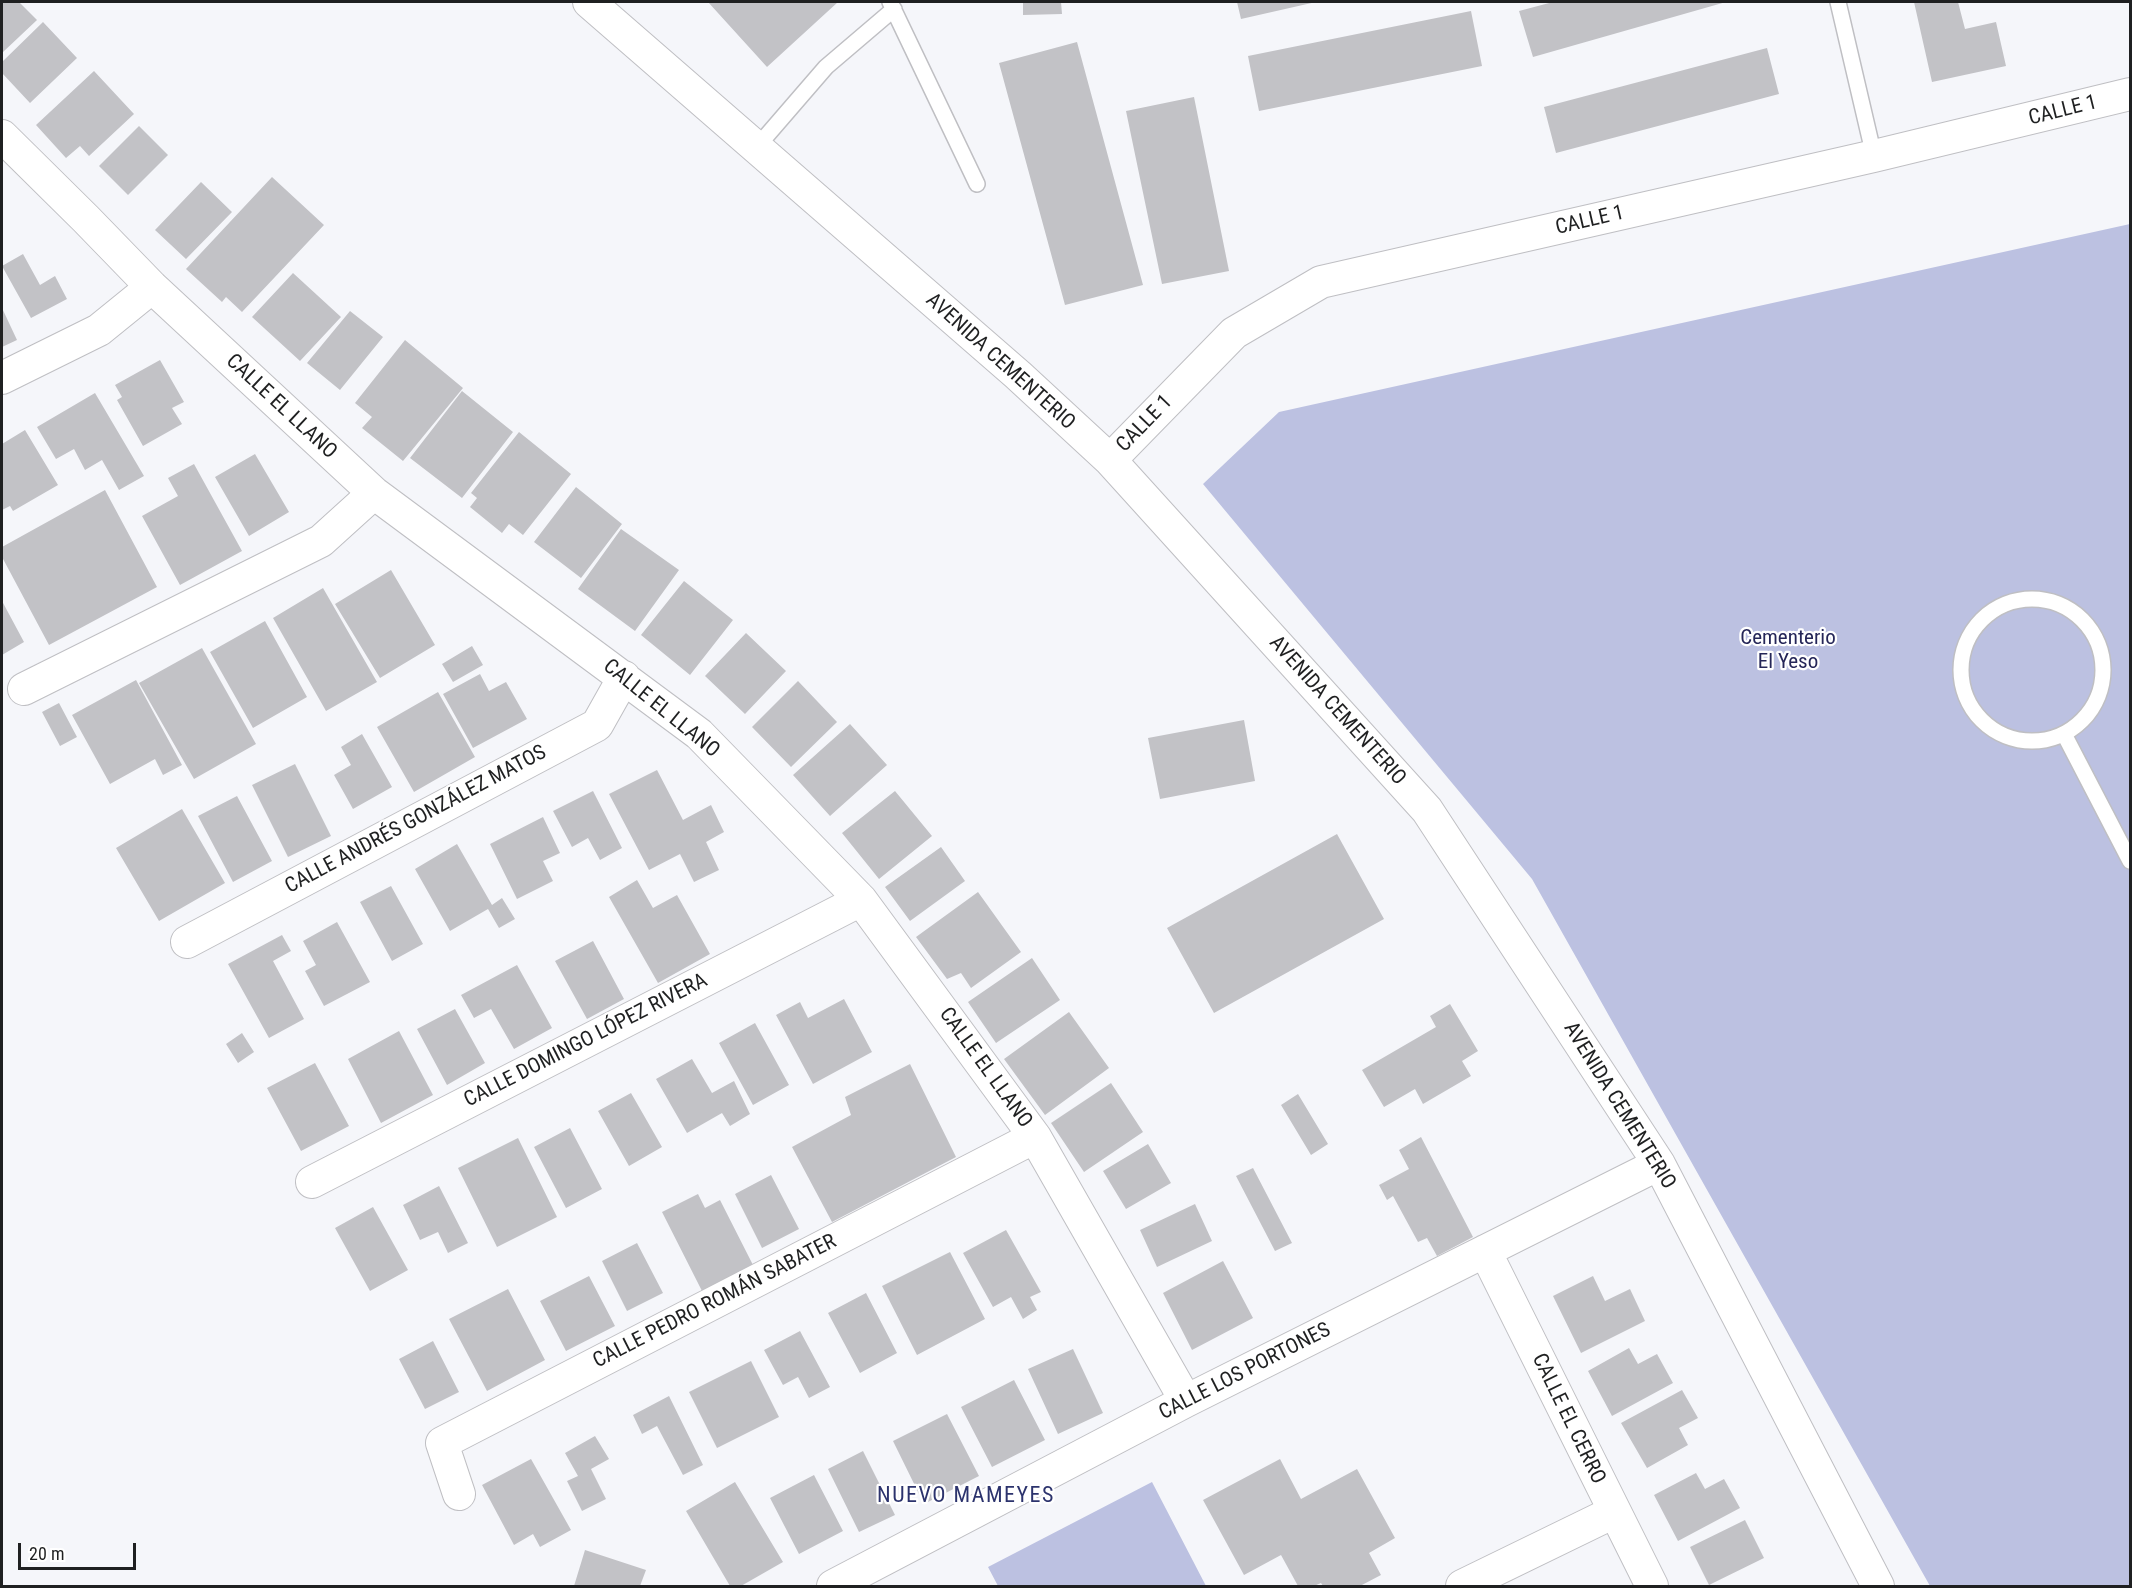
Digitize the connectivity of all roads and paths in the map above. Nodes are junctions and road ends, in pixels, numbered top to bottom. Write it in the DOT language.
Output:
graph roads {
  1 [pos="589,2"];
  2 [pos="1838,2"];
  3 [pos="892,5"];
  4 [pos="2130,94"];
  5 [pos="2,136"];
  6 [pos="756,148"];
  7 [pos="1874,156"];
  8 [pos="977,184"];
  9 [pos="152,287"];
  10 [pos="2,378"];
  11 [pos="1110,460"];
  12 [pos="374,493"];
  13 [pos="624,677"];
  14 [pos="24,689"];
  15 [pos="2064,734"];
  16 [pos="2130,861"];
  17 [pos="861,900"];
  18 [pos="187,942"];
  19 [pos="1035,1137"];
  20 [pos="1659,1164"];
  21 [pos="312,1182"];
  22 [pos="1485,1251"];
  23 [pos="1186,1401"];
  24 [pos="459,1494"];
  25 [pos="1614,1512"];
  26 [pos="833,1587"];
  27 [pos="1462,1587"];
  28 [pos="1652,1587"];
  29 [pos="1878,1587"];
  1 -- 6 [label="street, AVENIDA CEMENTERIO"];
  2 -- 7 [label="lane"];
  3 -- 6 [label="lane"];
  3 -- 8 [label="lane"];
  4 -- 7 [label="street, CALLE 1"];
  5 -- 9 [label="street, CALLE EL LLANO"];
  6 -- 11 [label="street, AVENIDA CEMENTERIO"];
  7 -- 11 [label="street, CALLE 1"];
  9 -- 10 [label="street"];
  9 -- 12 [label="street, CALLE EL LLANO"];
  11 -- 20 [label="street, AVENIDA CEMENTERIO"];
  12 -- 13 [label="street, CALLE EL LLANO"];
  12 -- 14 [label="street"];
  13 -- 17 [label="street, CALLE EL LLANO"];
  13 -- 18 [label="street, CALLE ANDRÉS GONZÁLEZ MATOS"];
  15 -- 15 [label="lane"];
  15 -- 16 [label="lane"];
  17 -- 19 [label="street, CALLE EL LLANO"];
  17 -- 21 [label="street, CALLE DOMINGO LÓPEZ RIVERA"];
  19 -- 23 [label="street, CALLE EL LLANO"];
  19 -- 24 [label="street, CALLE PEDRO ROMÁN SABATER"];
  20 -- 22 [label="street, CALLE LOS PORTONES"];
  20 -- 29 [label="street, AVENIDA CEMENTERIO"];
  22 -- 23 [label="street, CALLE LOS PORTONES"];
  22 -- 25 [label="street, CALLE EL CERRO"];
  23 -- 26 [label="street, CALLE LOS PORTONES"];
  25 -- 27 [label="street"];
  25 -- 28 [label="street, CALLE EL CERRO"];
}
